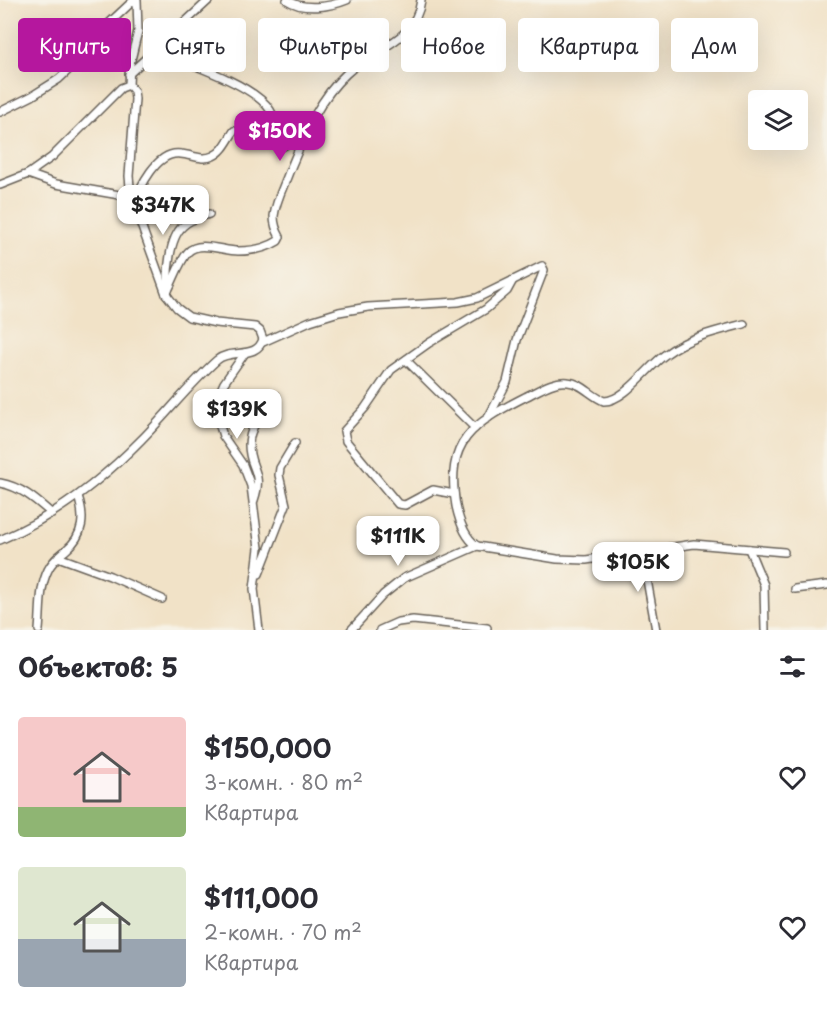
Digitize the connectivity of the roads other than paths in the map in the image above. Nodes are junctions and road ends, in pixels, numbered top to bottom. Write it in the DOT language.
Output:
graph roads {
  1 [pos="136,0"];
  2 [pos="209,0"];
  3 [pos="287,0"];
  4 [pos="347,0"];
  5 [pos="421,0"];
  6 [pos="189,18"];
  7 [pos="143,61"];
  8 [pos="206,72"];
  9 [pos="129,74"];
  10 [pos="129,85"];
  11 [pos="0,112"];
  12 [pos="309,126"];
  13 [pos="234,131"];
  14 [pos="28,174"];
  15 [pos="0,185"];
  16 [pos="131,197"];
  17 [pos="134,206"];
  18 [pos="209,214"];
  19 [pos="513,280"];
  20 [pos="167,292"];
  21 [pos="744,324"];
  22 [pos="263,342"];
  23 [pos="244,353"];
  24 [pos="406,360"];
  25 [pos="276,396"];
  26 [pos="488,418"];
  27 [pos="475,428"];
  28 [pos="295,443"];
  29 [pos="0,483"];
  30 [pos="454,494"];
  31 [pos="78,496"];
  32 [pos="253,502"];
  33 [pos="52,514"];
  34 [pos="0,540"];
  35 [pos="477,546"];
  36 [pos="749,549"];
  37 [pos="642,552"];
  38 [pos="784,552"];
  39 [pos="58,557"];
  40 [pos="256,579"];
  41 [pos="827,585"];
  42 [pos="795,589"];
  43 [pos="162,599"];
  44 [pos="487,628"];
  45 [pos="39,630"];
  46 [pos="259,630"];
  47 [pos="351,630"];
  48 [pos="380,630"];
  49 [pos="656,630"];
  50 [pos="765,630"];
  1 -- 9 [label="street"];
  1 -- 11 [label="street"];
  2 -- 6 [label="street"];
  3 -- 4 [label="street"];
  5 -- 12 [label="street"];
  7 -- 9 [label="street"];
  8 -- 12 [label="street"];
  9 -- 10 [label="street"];
  10 -- 14 [label="street"];
  10 -- 16 [label="street"];
  12 -- 20 [label="street"];
  13 -- 17 [label="street"];
  14 -- 15 [label="street"];
  14 -- 16 [label="street"];
  16 -- 17 [label="street"];
  17 -- 20 [label="street"];
  18 -- 20 [label="street"];
  19 -- 22 [label="street"];
  19 -- 24 [label="street"];
  19 -- 26 [label="street"];
  20 -- 22 [label="street"];
  21 -- 26 [label="street"];
  22 -- 23 [label="street"];
  23 -- 31 [label="street"];
  23 -- 32 [label="street"];
  24 -- 27 [label="street"];
  24 -- 30 [label="street"];
  25 -- 32 [label="street"];
  26 -- 27 [label="street"];
  27 -- 30 [label="street"];
  28 -- 40 [label="street"];
  29 -- 33 [label="street"];
  30 -- 35 [label="street"];
  31 -- 33 [label="street"];
  31 -- 39 [label="street"];
  32 -- 40 [label="street"];
  33 -- 34 [label="street"];
  35 -- 37 [label="street"];
  35 -- 47 [label="street"];
  36 -- 37 [label="street"];
  36 -- 38 [label="street"];
  36 -- 50 [label="street"];
  37 -- 49 [label="street"];
  39 -- 43 [label="street"];
  39 -- 45 [label="street"];
  40 -- 46 [label="street"];
  41 -- 42 [label="street"];
  44 -- 48 [label="street"];
}
